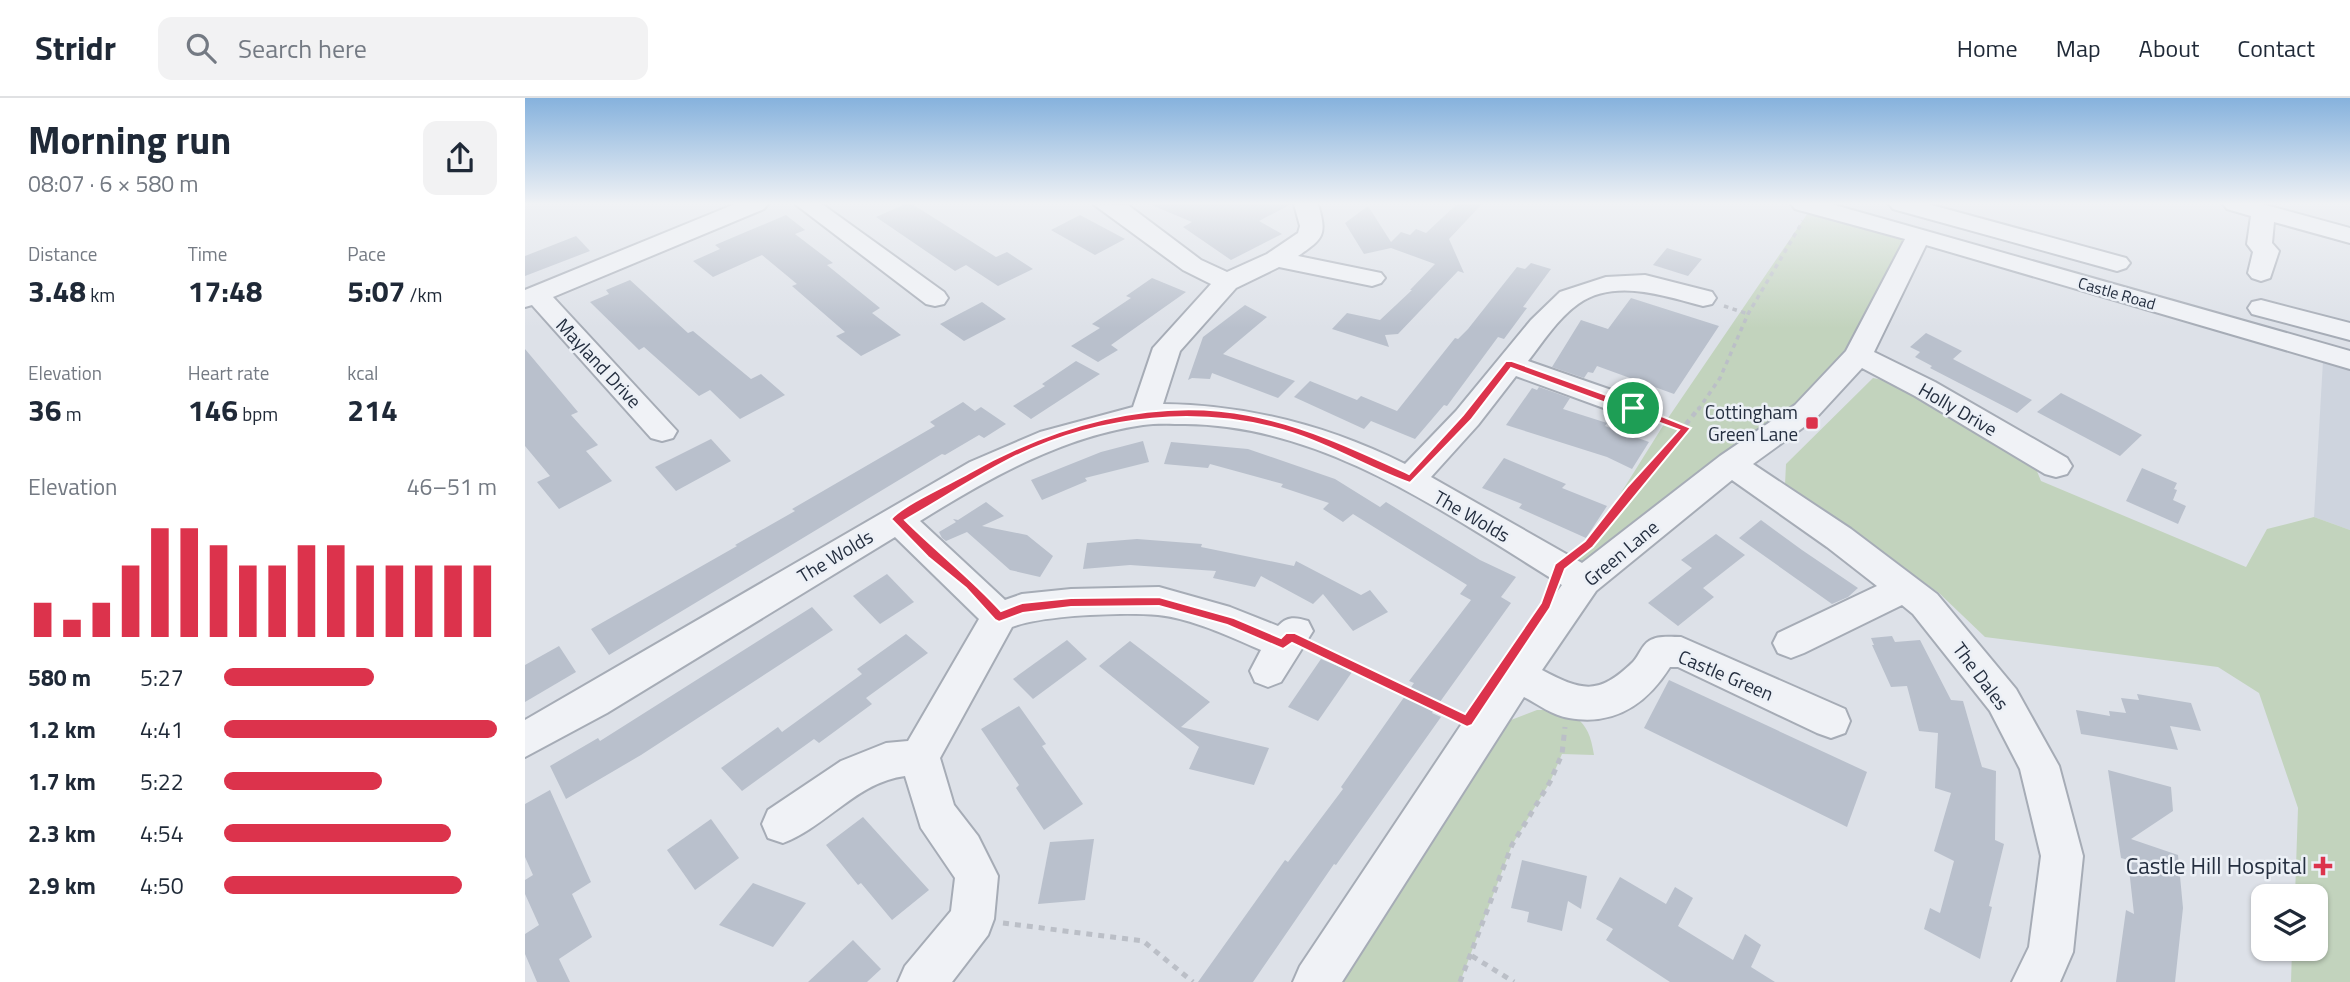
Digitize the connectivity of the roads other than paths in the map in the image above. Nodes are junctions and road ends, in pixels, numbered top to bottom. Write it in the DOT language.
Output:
graph roads {
  1 [pos="656,245"];
  2 [pos="862,245"];
  3 [pos="1166,245"];
  4 [pos="1297,245"];
  5 [pos="1917,245"];
  6 [pos="1990,245"];
  7 [pos="2055,245"];
  8 [pos="2260,245"];
  9 [pos="1276,259"];
  10 [pos="2117,263"];
  11 [pos="1373,279"];
  12 [pos="1227,282"];
  13 [pos="2262,290"];
  14 [pos="531,297"];
  15 [pos="1704,299"];
  16 [pos="938,302"];
  17 [pos="2244,329"];
  18 [pos="2350,332"];
  19 [pos="1858,355"];
  20 [pos="2350,360"];
  21 [pos="1509,364"];
  22 [pos="1633,408"];
  23 [pos="1145,415"];
  24 [pos="666,435"];
  25 [pos="1731,464"];
  26 [pos="2058,466"];
  27 [pos="1410,479"];
  28 [pos="897,519"];
  29 [pos="1584,581"];
  30 [pos="1905,588"];
  31 [pos="999,617"];
  32 [pos="1791,643"];
  33 [pos="1284,646"];
  34 [pos="1518,676"];
  35 [pos="1831,721"];
  36 [pos="525,740"];
  37 [pos="920,757"];
  38 [pos="784,825"];
  39 [pos="922,982"];
  40 [pos="1317,982"];
  41 [pos="2035,982"];
  1 -- 14 [label="street"];
  2 -- 16 [label="street"];
  3 -- 12 [label="street"];
  4 -- 9 [label="street"];
  5 -- 19 [label="street, Green Lane"];
  6 -- 17 [label="street, Castle Road"];
  7 -- 10 [label="street"];
  8 -- 13 [label="street"];
  9 -- 11 [label="street"];
  9 -- 12 [label="street"];
  12 -- 23 [label="street"];
  13 -- 17 [label="street"];
  13 -- 18 [label="street"];
  14 -- 24 [label="street, Mayland Drive"];
  15 -- 21 [label="street"];
  17 -- 20 [label="street, Castle Road"];
  19 -- 25 [label="street, Green Lane"];
  19 -- 26 [label="street, Holly Drive"];
  21 -- 22 [label="street"];
  21 -- 27 [label="street"];
  23 -- 27 [label="street, The Wolds"];
  23 -- 28 [label="street, The Wolds"];
  25 -- 29 [label="street, Green Lane"];
  25 -- 30 [label="street, The Dales"];
  27 -- 29 [label="street, The Wolds"];
  28 -- 31 [label="street"];
  28 -- 36 [label="street, The Wolds"];
  29 -- 34 [label="street, Green Lane"];
  30 -- 32 [label="street"];
  30 -- 41 [label="street, The Dales"];
  31 -- 33 [label="street"];
  31 -- 37 [label="street"];
  34 -- 35 [label="street, Castle Green"];
  34 -- 40 [label="street, Green Lane"];
  37 -- 38 [label="street"];
  37 -- 39 [label="street"];
}
